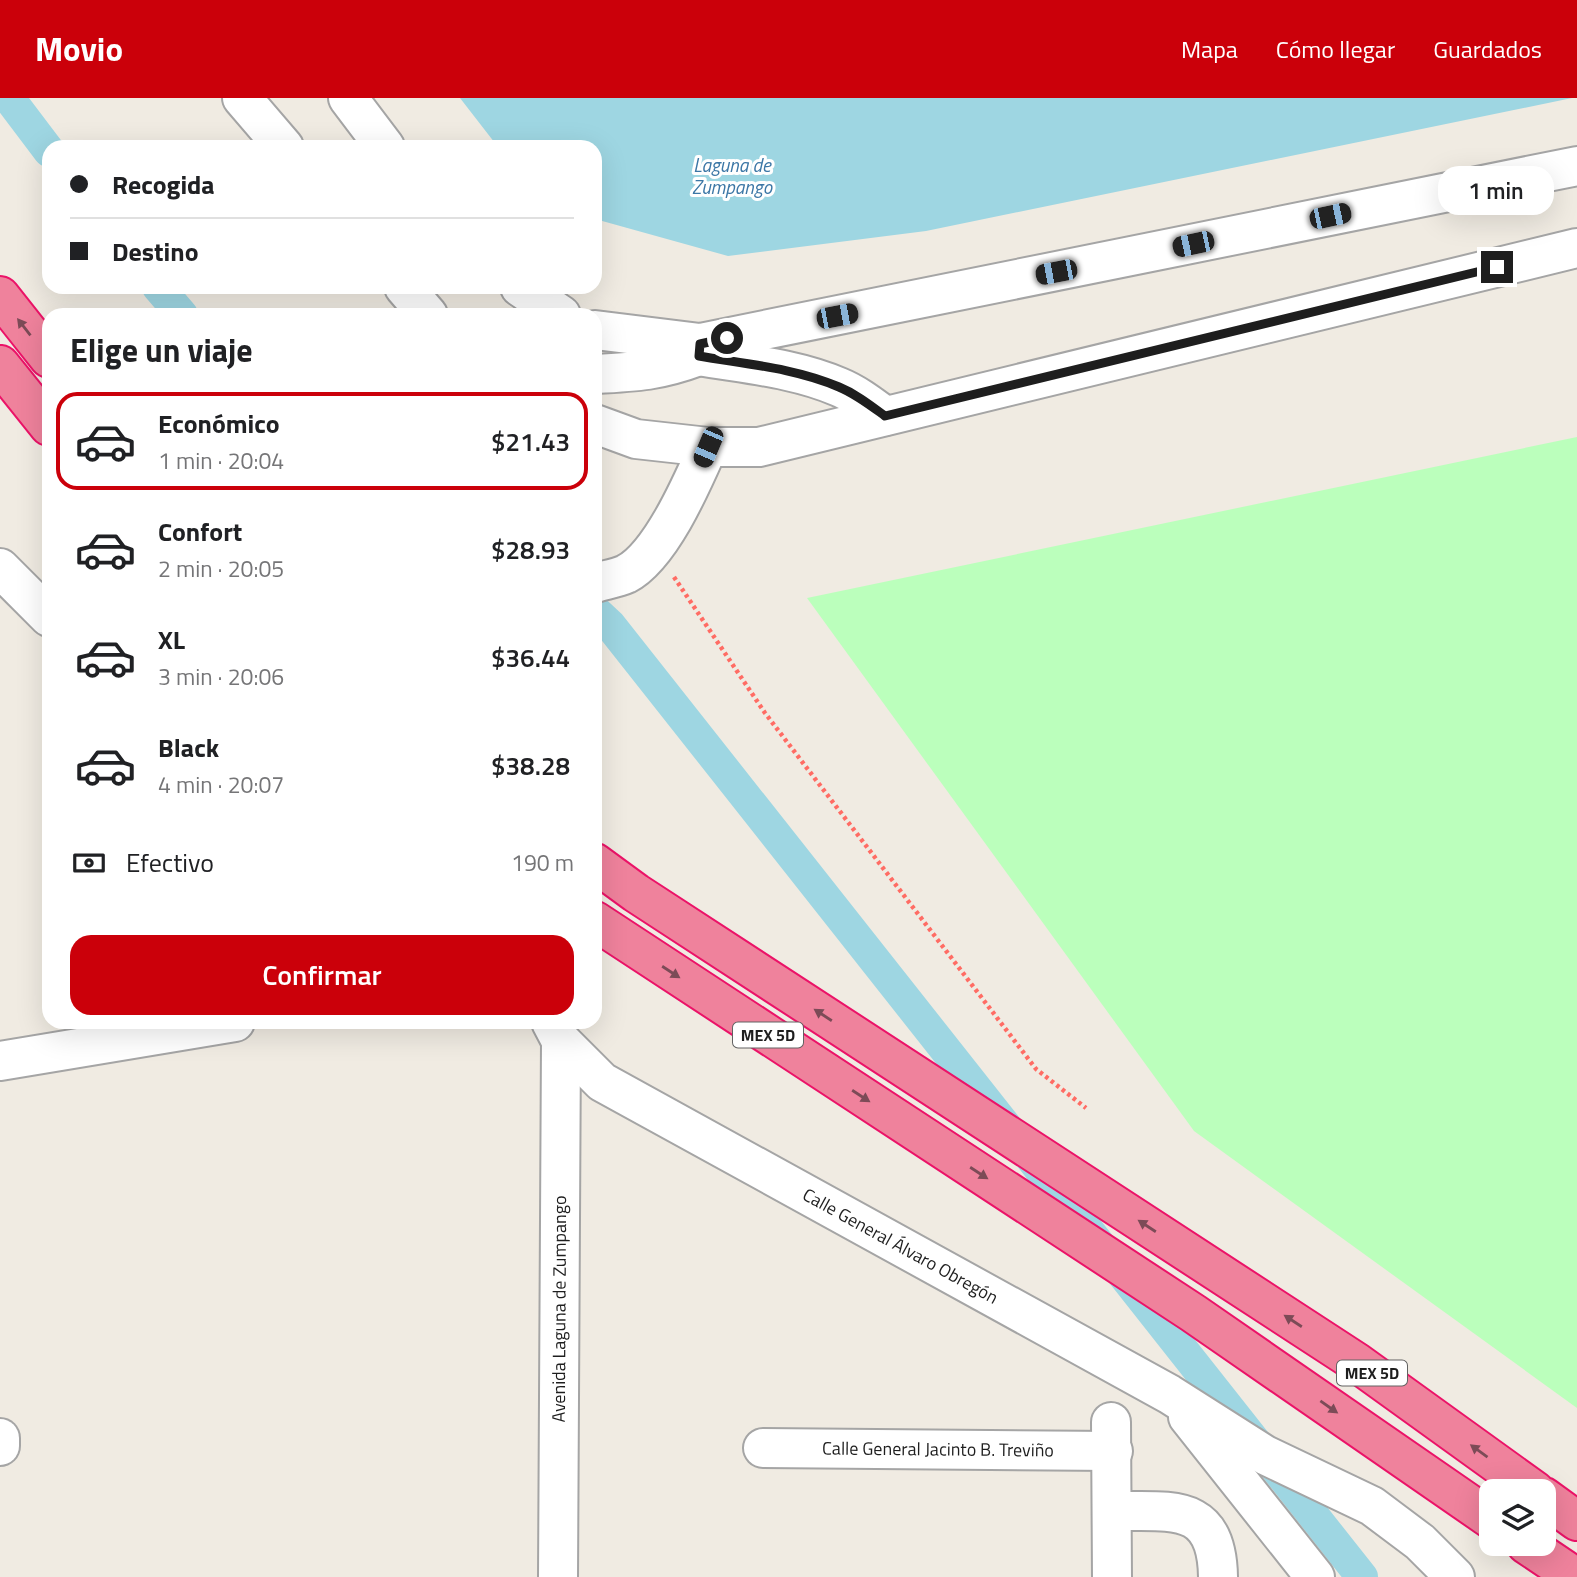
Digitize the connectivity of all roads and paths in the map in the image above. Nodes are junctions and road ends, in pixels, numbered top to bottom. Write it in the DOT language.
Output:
graph roads {
  1 [pos="242,98"];
  2 [pos="348,98"];
  3 [pos="278,140"];
  4 [pos="380,140"];
  5 [pos="1577,166"];
  6 [pos="1577,248"];
  7 [pos="410,294"];
  8 [pos="530,294"];
  9 [pos="0,296"];
  10 [pos="422,308"];
  11 [pos="551,308"];
  12 [pos="602,331"];
  13 [pos="42,349"];
  14 [pos="699,350"];
  15 [pos="0,365"];
  16 [pos="602,374"];
  17 [pos="885,416"];
  18 [pos="42,417"];
  19 [pos="602,427"];
  20 [pos="708,447"];
  21 [pos="0,568"];
  22 [pos="626,568"];
  23 [pos="42,610"];
  24 [pos="602,868"];
  25 [pos="604,928"];
  26 [pos="193,1029"];
  27 [pos="556,1031"];
  28 [pos="0,1061"];
  29 [pos="1086,1108"];
  30 [pos="1169,1394"];
  31 [pos="0,1438"];
  32 [pos="0,1446"];
  33 [pos="763,1448"];
  34 [pos="1518,1479"];
  35 [pos="1556,1506"];
  36 [pos="1112,1511"];
  37 [pos="1479,1511"];
  38 [pos="1577,1521"];
  39 [pos="1544,1556"];
  40 [pos="558,1577"];
  41 [pos="1112,1577"];
  42 [pos="1218,1577"];
  43 [pos="1315,1577"];
  44 [pos="1455,1577"];
  45 [pos="1575,1577"];
  1 -- 3 [label="street"];
  2 -- 4 [label="street"];
  5 -- 14 [label="street"];
  6 -- 17 [label="street"];
  7 -- 10 [label="street"];
  8 -- 11 [label="street"];
  13 -- 9 [label="highway, one-way"];
  12 -- 14 [label="street"];
  14 -- 16 [label="street"];
  14 -- 17 [label="street"];
  15 -- 18 [label="highway"];
  17 -- 20 [label="street"];
  19 -- 20 [label="street"];
  20 -- 22 [label="street"];
  21 -- 23 [label="street"];
  22 -- 29 [label="path"];
  34 -- 24 [label="highway, MEX 5D, one-way"];
  25 -- 37 [label="highway, MEX 5D, one-way"];
  26 -- 28 [label="street"];
  27 -- 30 [label="street, Calle General Álvaro Obregón"];
  27 -- 40 [label="street, Avenida Laguna de Zumpango"];
  30 -- 43 [label="street"];
  30 -- 44 [label="street, Calle General Álvaro Obregón"];
  31 -- 32 [label="street"];
  33 -- 36 [label="street, Calle General Jacinto B. Treviño"];
  35 -- 38 [label="highway"];
  36 -- 41 [label="street"];
  36 -- 42 [label="street"];
  39 -- 45 [label="highway"];
}
